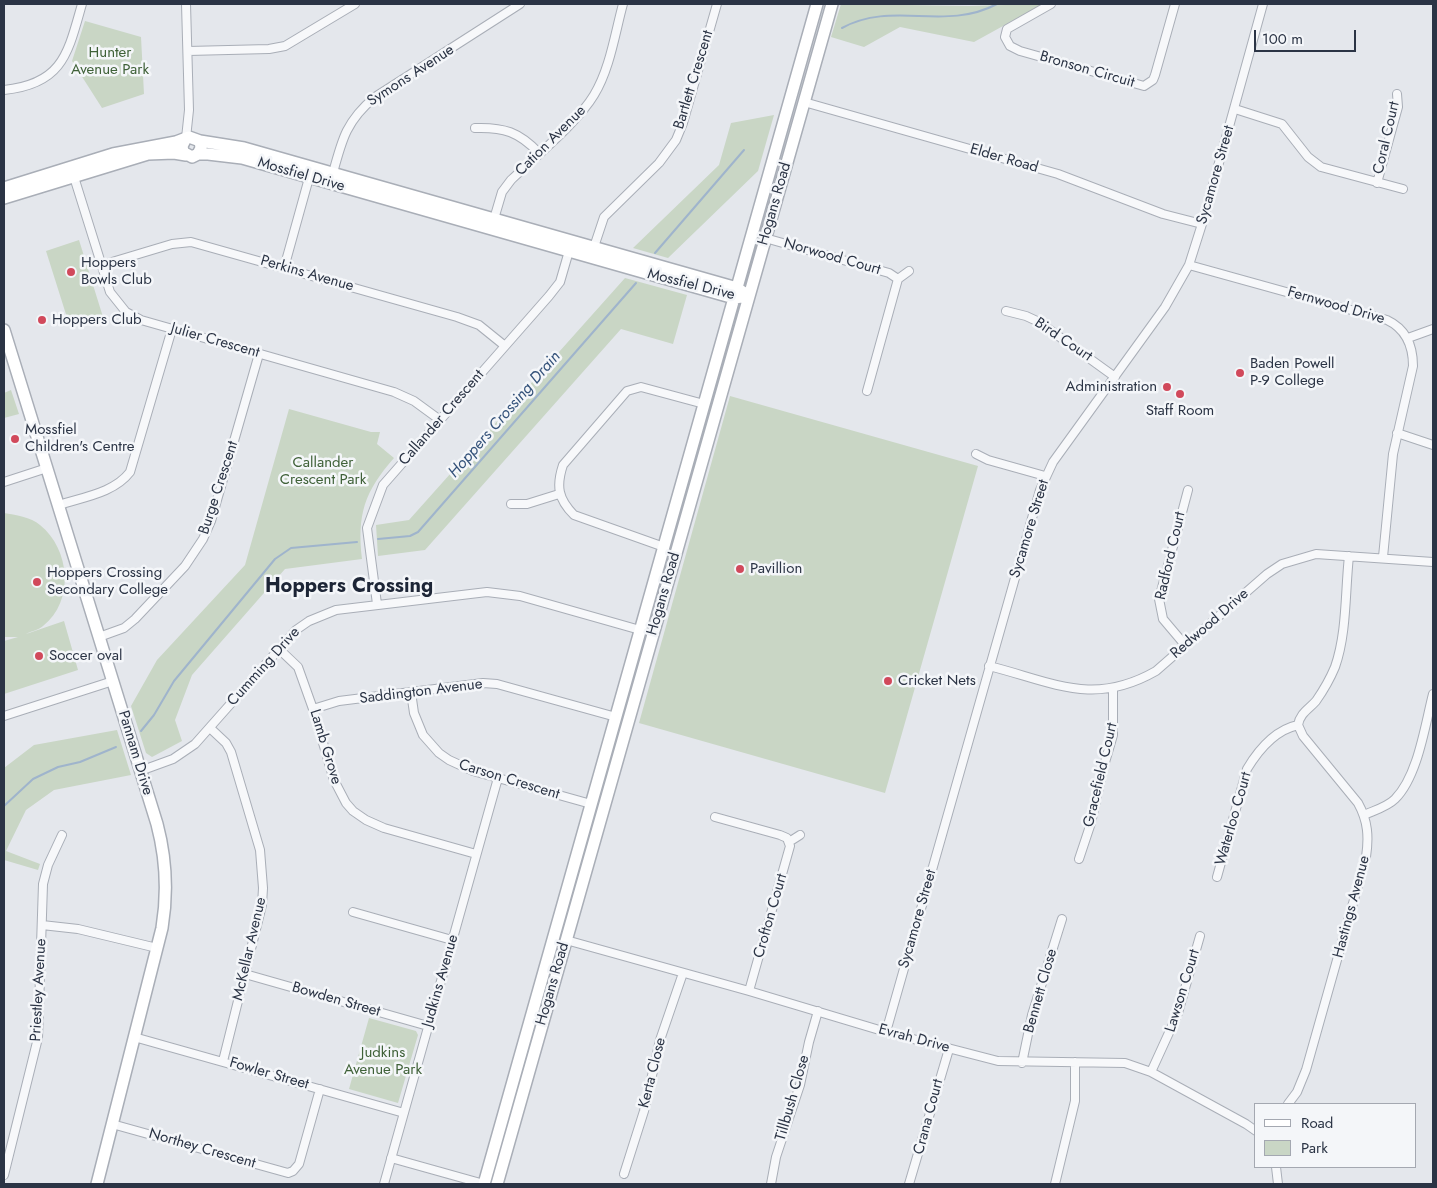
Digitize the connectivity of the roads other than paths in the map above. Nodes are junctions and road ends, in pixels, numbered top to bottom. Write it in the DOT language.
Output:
graph roads {
  1 [pos="82,4"];
  2 [pos="186,4"];
  3 [pos="355,4"];
  4 [pos="520,4"];
  5 [pos="624,4"];
  6 [pos="717,4"];
  7 [pos="817,4"];
  8 [pos="832,4"];
  9 [pos="1051,4"];
  10 [pos="1175,4"];
  11 [pos="1263,4"];
  12 [pos="188,51"];
  13 [pos="4,90"];
  14 [pos="1397,94"];
  15 [pos="790,99"];
  16 [pos="804,102"];
  17 [pos="1234,109"];
  18 [pos="475,128"];
  19 [pos="192,139"];
  20 [pos="539,153"];
  21 [pos="186,154"];
  22 [pos="198,154"];
  23 [pos="73,172"];
  24 [pos="311,173"];
  25 [pos="331,178"];
  26 [pos="1377,183"];
  27 [pos="4,188"];
  28 [pos="1403,189"];
  29 [pos="4,198"];
  30 [pos="493,224"];
  31 [pos="1202,224"];
  32 [pos="765,238"];
  33 [pos="571,246"];
  34 [pos="592,252"];
  35 [pos="102,265"];
  36 [pos="1188,265"];
  37 [pos="284,268"];
  38 [pos="909,272"];
  39 [pos="898,279"];
  40 [pos="735,293"];
  41 [pos="748,297"];
  42 [pos="1006,311"];
  43 [pos="172,329"];
  44 [pos="1433,329"];
  45 [pos="4,330"];
  46 [pos="1408,338"];
  47 [pos="505,346"];
  48 [pos="7,350"];
  49 [pos="258,354"];
  50 [pos="1115,377"];
  51 [pos="868,391"];
  52 [pos="704,404"];
  53 [pos="440,420"];
  54 [pos="1397,433"];
  55 [pos="1433,444"];
  56 [pos="976,454"];
  57 [pos="47,468"];
  58 [pos="1046,476"];
  59 [pos="4,482"];
  60 [pos="1188,490"];
  61 [pos="559,494"];
  62 [pos="511,504"];
  63 [pos="58,505"];
  64 [pos="664,547"];
  65 [pos="1349,556"];
  66 [pos="1382,557"];
  67 [pos="1433,562"];
  68 [pos="377,604"];
  69 [pos="640,630"];
  70 [pos="652,634"];
  71 [pos="100,636"];
  72 [pos="1185,646"];
  73 [pos="278,648"];
  74 [pos="989,666"];
  75 [pos="113,681"];
  76 [pos="1113,689"];
  77 [pos="411,692"];
  78 [pos="1433,694"];
  79 [pos="637,695"];
  80 [pos="622,696"];
  81 [pos="314,709"];
  82 [pos="4,716"];
  83 [pos="616,717"];
  84 [pos="1298,725"];
  85 [pos="210,728"];
  86 [pos="140,770"];
  87 [pos="498,778"];
  88 [pos="591,804"];
  89 [pos="1364,815"];
  90 [pos="715,817"];
  91 [pos="62,835"];
  92 [pos="800,835"];
  93 [pos="789,842"];
  94 [pos="476,854"];
  95 [pos="1079,859"];
  96 [pos="1217,877"];
  97 [pos="353,912"];
  98 [pos="1062,919"];
  99 [pos="42,925"];
  100 [pos="1200,936"];
  101 [pos="554,937"];
  102 [pos="452,940"];
  103 [pos="566,940"];
  104 [pos="157,948"];
  105 [pos="683,973"];
  106 [pos="245,974"];
  107 [pos="749,991"];
  108 [pos="818,1012"];
  109 [pos="428,1026"];
  110 [pos="886,1032"];
  111 [pos="134,1037"];
  112 [pos="949,1049"];
  113 [pos="223,1061"];
  114 [pos="1075,1062"];
  115 [pos="1022,1063"];
  116 [pos="1151,1072"];
  117 [pos="320,1089"];
  118 [pos="1289,1103"];
  119 [pos="404,1113"];
  120 [pos="112,1124"];
  121 [pos="1254,1130"];
  122 [pos="391,1158"];
  123 [pos="1276,1168"];
  124 [pos="293,1171"];
  125 [pos="624,1174"];
  126 [pos="4,1175"];
  127 [pos="298,1179"];
  128 [pos="97,1184"];
  129 [pos="384,1184"];
  130 [pos="484,1184"];
  131 [pos="496,1184"];
  132 [pos="771,1184"];
  133 [pos="909,1184"];
  134 [pos="1055,1184"];
  135 [pos="1278,1184"];
  1 -- 13 [label="street"];
  2 -- 12 [label="street"];
  3 -- 12 [label="street"];
  4 -- 25 [label="street, Symons Avenue"];
  5 -- 20 [label="street, Cation Avenue"];
  6 -- 34 [label="street, Bartlett Crescent"];
  7 -- 15 [label="street, Hogans Road"];
  8 -- 16 [label="street, Hogans Road"];
  9 -- 10 [label="street, Bronson Circuit"];
  11 -- 17 [label="street, Sycamore Street"];
  12 -- 19 [label="street"];
  14 -- 26 [label="street, Coral Court"];
  15 -- 16 [label="street"];
  15 -- 40 [label="street, Hogans Road"];
  16 -- 31 [label="street, Elder Road"];
  16 -- 32 [label="street, Hogans Road"];
  17 -- 26 [label="street"];
  17 -- 31 [label="street, Sycamore Street"];
  18 -- 20 [label="street"];
  19 -- 21 [label="street"];
  19 -- 22 [label="street"];
  19 -- 23 [label="street, Mossfiel Drive"];
  19 -- 24 [label="street, Mossfiel Drive"];
  20 -- 30 [label="street, Cation Avenue"];
  21 -- 22 [label="street, Mossfiel Drive"];
  21 -- 23 [label="street, Mossfiel Drive"];
  22 -- 24 [label="street, Mossfiel Drive"];
  23 -- 27 [label="street, Mossfiel Drive"];
  23 -- 29 [label="street, Mossfiel Drive"];
  23 -- 35 [label="street, Julier Crescent"];
  24 -- 25 [label="street, Mossfiel Drive"];
  24 -- 37 [label="street"];
  25 -- 30 [label="street, Mossfiel Drive"];
  26 -- 28 [label="street"];
  30 -- 33 [label="street, Mossfiel Drive"];
  31 -- 36 [label="street, Sycamore Street"];
  32 -- 39 [label="street, Norwood Court"];
  32 -- 41 [label="street, Hogans Road"];
  33 -- 34 [label="street, Mossfiel Drive"];
  33 -- 47 [label="street, Callander Crescent"];
  34 -- 40 [label="street, Mossfiel Drive"];
  35 -- 37 [label="street, Perkins Avenue"];
  35 -- 43 [label="street, Julier Crescent"];
  36 -- 46 [label="street, Fernwood Drive"];
  36 -- 50 [label="street, Sycamore Street"];
  37 -- 47 [label="street, Perkins Avenue"];
  38 -- 39 [label="street, Norwood Court"];
  39 -- 51 [label="street, Norwood Court"];
  40 -- 41 [label="street, Mossfiel Drive"];
  40 -- 52 [label="street, Hogans Road"];
  41 -- 70 [label="street, Hogans Road"];
  42 -- 50 [label="street, Bird Court"];
  43 -- 49 [label="street, Julier Crescent"];
  43 -- 63 [label="street"];
  44 -- 46 [label="street"];
  45 -- 48 [label="street, Pannam Drive"];
  46 -- 54 [label="street"];
  47 -- 53 [label="street, Callander Crescent"];
  48 -- 57 [label="street, Pannam Drive"];
  49 -- 53 [label="street, Julier Crescent"];
  49 -- 71 [label="street, Burge Crescent"];
  50 -- 58 [label="street, Sycamore Street"];
  52 -- 61 [label="street"];
  52 -- 64 [label="street, Hogans Road"];
  53 -- 68 [label="street, Callander Crescent"];
  54 -- 55 [label="street"];
  54 -- 66 [label="street"];
  56 -- 58 [label="street"];
  57 -- 59 [label="street"];
  57 -- 63 [label="street, Pannam Drive"];
  58 -- 74 [label="street, Sycamore Street"];
  60 -- 72 [label="street, Radford Court"];
  61 -- 62 [label="street"];
  61 -- 64 [label="street"];
  63 -- 71 [label="street, Pannam Drive"];
  64 -- 69 [label="street, Hogans Road"];
  65 -- 66 [label="street, Redwood Drive"];
  65 -- 72 [label="street, Redwood Drive"];
  65 -- 84 [label="street"];
  66 -- 67 [label="street, Redwood Drive"];
  68 -- 69 [label="street, Cumming Drive"];
  68 -- 73 [label="street, Cumming Drive"];
  69 -- 70 [label="street"];
  69 -- 80 [label="street, Hogans Road"];
  70 -- 79 [label="street, Hogans Road"];
  71 -- 75 [label="street, Pannam Drive"];
  72 -- 76 [label="street, Redwood Drive"];
  73 -- 81 [label="street, Lamb Grove"];
  73 -- 85 [label="street, Cumming Drive"];
  74 -- 76 [label="street, Redwood Drive"];
  74 -- 110 [label="street, Sycamore Street"];
  75 -- 82 [label="street"];
  75 -- 86 [label="street, Pannam Drive"];
  76 -- 95 [label="street, Gracefield Court"];
  77 -- 81 [label="street, Saddington Avenue"];
  77 -- 83 [label="street, Saddington Avenue"];
  77 -- 87 [label="street, Carson Crescent"];
  78 -- 89 [label="street"];
  79 -- 80 [label="street"];
  79 -- 103 [label="street, Hogans Road"];
  80 -- 83 [label="street, Hogans Road"];
  81 -- 94 [label="street, Lamb Grove"];
  83 -- 88 [label="street, Hogans Road"];
  84 -- 89 [label="street, Hastings Avenue"];
  84 -- 96 [label="street, Waterloo Court"];
  85 -- 86 [label="street, Cumming Drive"];
  85 -- 106 [label="street, McKellar Avenue"];
  86 -- 104 [label="street, Pannam Drive"];
  87 -- 88 [label="street, Carson Crescent"];
  87 -- 94 [label="street, Judkins Avenue"];
  88 -- 101 [label="street, Hogans Road"];
  89 -- 118 [label="street, Hastings Avenue"];
  90 -- 93 [label="street"];
  91 -- 99 [label="street, Priestley Avenue"];
  92 -- 93 [label="street"];
  93 -- 107 [label="street, Crofton Court"];
  94 -- 102 [label="street, Judkins Avenue"];
  97 -- 102 [label="street"];
  98 -- 115 [label="street, Bennett Close"];
  99 -- 104 [label="street"];
  99 -- 126 [label="street, Priestley Avenue"];
  100 -- 116 [label="street, Lawson Court"];
  101 -- 103 [label="street"];
  101 -- 130 [label="street, Hogans Road"];
  102 -- 109 [label="street, Judkins Avenue"];
  103 -- 105 [label="street, Evrah Drive"];
  103 -- 131 [label="street, Hogans Road"];
  104 -- 111 [label="street, Pannam Drive"];
  105 -- 107 [label="street, Evrah Drive"];
  105 -- 125 [label="street, Kerta Close"];
  106 -- 109 [label="street, Bowden Street"];
  106 -- 113 [label="street, McKellar Avenue"];
  107 -- 108 [label="street, Evrah Drive"];
  108 -- 110 [label="street, Evrah Drive"];
  108 -- 132 [label="street, Tillbush Close"];
  109 -- 119 [label="street, Judkins Avenue"];
  110 -- 112 [label="street, Evrah Drive"];
  111 -- 113 [label="street, Fowler Street"];
  111 -- 120 [label="street, Pannam Drive"];
  112 -- 115 [label="street, Evrah Drive"];
  112 -- 133 [label="street, Crana Court"];
  113 -- 117 [label="street, Fowler Street"];
  114 -- 115 [label="street, Evrah Drive"];
  114 -- 116 [label="street, Evrah Drive"];
  114 -- 134 [label="street"];
  116 -- 121 [label="street, Evrah Drive"];
  117 -- 119 [label="street, Fowler Street"];
  117 -- 124 [label="street"];
  119 -- 122 [label="street, Judkins Avenue"];
  120 -- 124 [label="street, Northey Crescent"];
  120 -- 128 [label="street, Pannam Drive"];
  122 -- 129 [label="street, Judkins Avenue"];
  122 -- 130 [label="street"];
  123 -- 135 [label="street"];
  124 -- 127 [label="street"];
}
